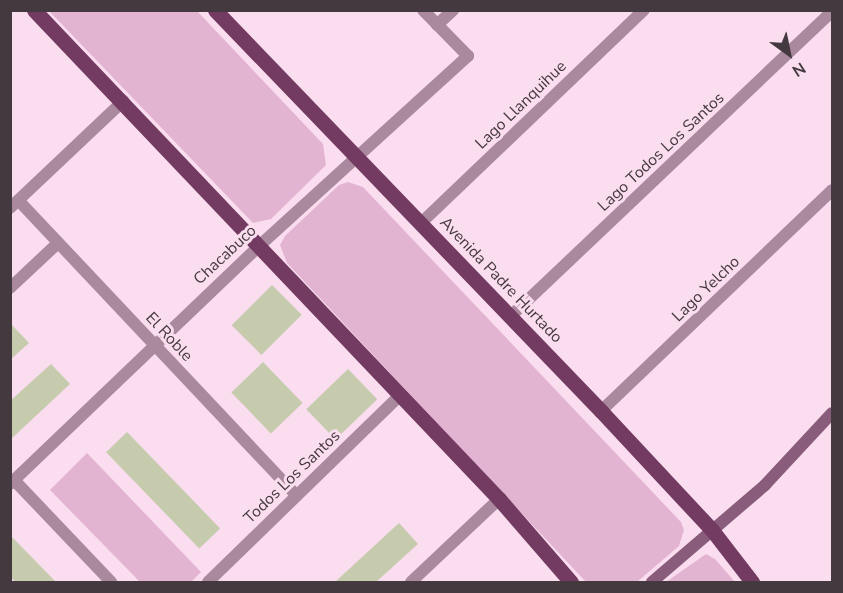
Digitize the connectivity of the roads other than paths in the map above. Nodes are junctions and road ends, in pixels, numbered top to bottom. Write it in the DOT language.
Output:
graph roads {
  1 [pos="34,10"];
  2 [pos="215,10"];
  3 [pos="423,10"];
  4 [pos="453,10"];
  5 [pos="644,10"];
  6 [pos="832,12"];
  7 [pos="437,25"];
  8 [pos="123,101"];
  9 [pos="356,157"];
  10 [pos="832,190"];
  11 [pos="15,204"];
  12 [pos="421,223"];
  13 [pos="58,243"];
  14 [pos="258,247"];
  15 [pos="11,286"];
  16 [pos="512,316"];
  17 [pos="154,345"];
  18 [pos="399,396"];
  19 [pos="602,411"];
  20 [pos="832,413"];
  21 [pos="13,482"];
  22 [pos="297,496"];
  23 [pos="499,499"];
  24 [pos="712,530"];
  25 [pos="111,582"];
  26 [pos="208,582"];
  27 [pos="411,582"];
  28 [pos="571,582"];
  29 [pos="652,582"];
  30 [pos="752,582"];
  1 -- 8 [label="main road"];
  2 -- 9 [label="main road, Avenida Padre Hurtado"];
  3 -- 7 [label="street"];
  4 -- 7 [label="street"];
  5 -- 12 [label="street, Lago Llanquihue"];
  6 -- 16 [label="street, Lago Todos Los Santos"];
  7 -- 9 [label="street, Chacabuco"];
  8 -- 11 [label="street"];
  8 -- 14 [label="main road"];
  9 -- 12 [label="main road, Avenida Padre Hurtado"];
  9 -- 14 [label="street, Chacabuco"];
  10 -- 19 [label="street, Lago Yelcho"];
  11 -- 13 [label="street, El Roble"];
  12 -- 16 [label="main road, Avenida Padre Hurtado"];
  13 -- 15 [label="street"];
  13 -- 17 [label="street, El Roble"];
  14 -- 17 [label="street, Chacabuco"];
  14 -- 18 [label="main road"];
  16 -- 19 [label="main road, Avenida Padre Hurtado"];
  17 -- 21 [label="street, Chacabuco"];
  17 -- 22 [label="street, El Roble"];
  18 -- 22 [label="street, Todos Los Santos"];
  18 -- 23 [label="main road"];
  19 -- 24 [label="main road, Avenida Padre Hurtado"];
  20 -- 24 [label="street"];
  21 -- 25 [label="street"];
  22 -- 26 [label="street, Todos Los Santos"];
  23 -- 27 [label="street"];
  23 -- 28 [label="main road"];
  24 -- 29 [label="street"];
  24 -- 30 [label="main road, Avenida Padre Hurtado"];
}
